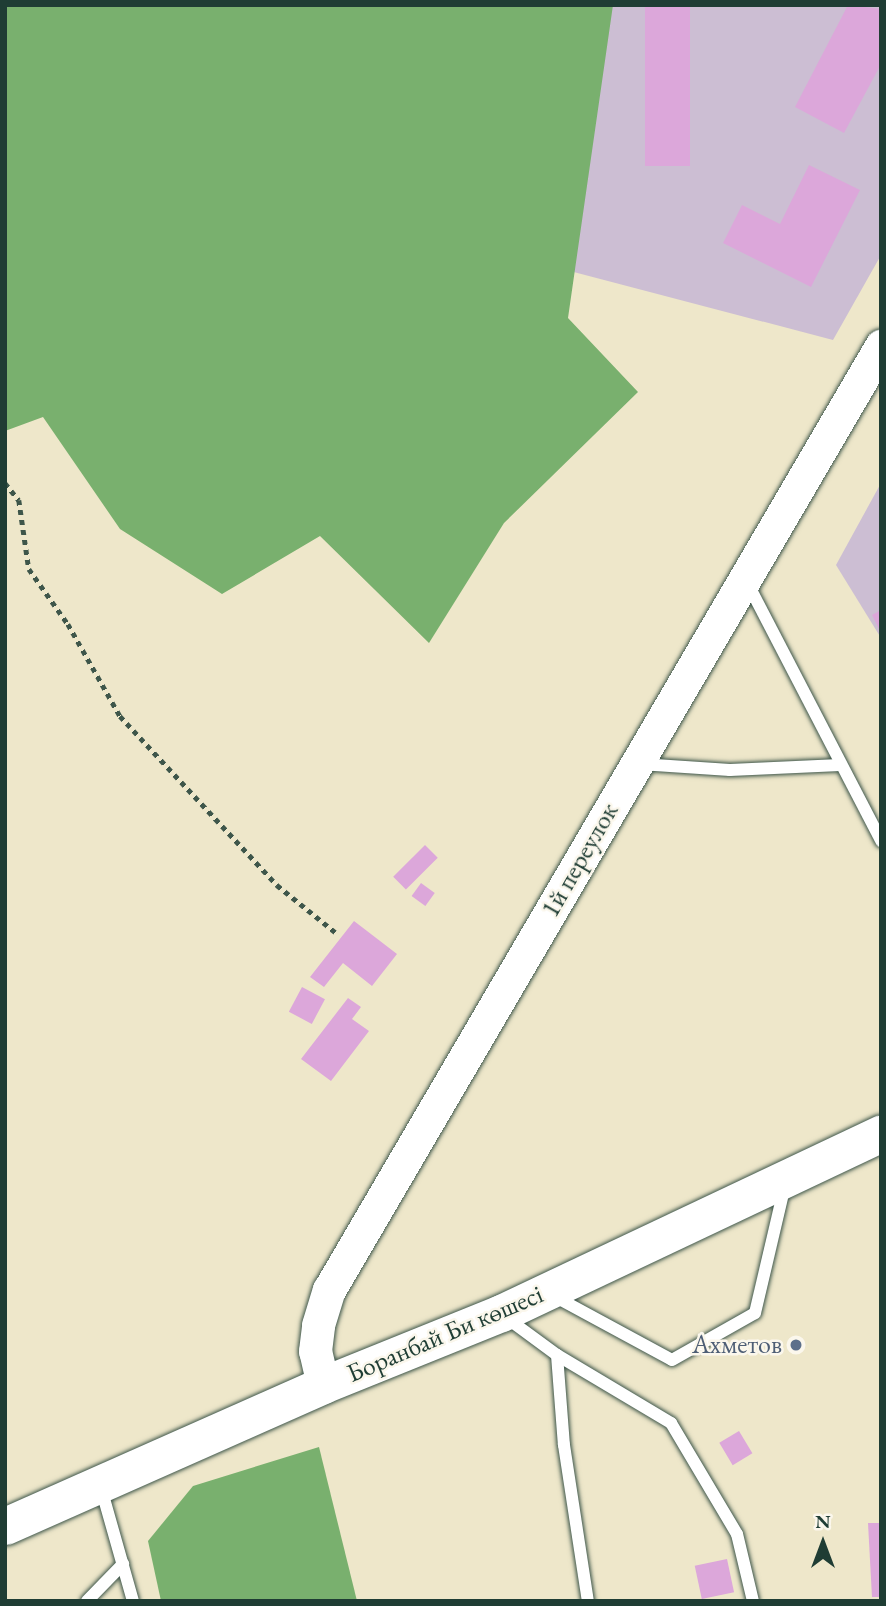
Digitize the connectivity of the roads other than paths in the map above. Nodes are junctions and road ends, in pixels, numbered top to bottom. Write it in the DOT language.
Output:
graph roads {
  1 [pos="881,346"];
  2 [pos="745,578"];
  3 [pos="637,764"];
  4 [pos="840,765"];
  5 [pos="881,841"];
  6 [pos="881,1133"];
  7 [pos="787,1177"];
  8 [pos="546,1292"];
  9 [pos="501,1313"];
  10 [pos="557,1356"];
  11 [pos="323,1385"];
  12 [pos="100,1485"];
  13 [pos="5,1526"];
  14 [pos="122,1564"];
  15 [pos="87,1601"];
  16 [pos="133,1601"];
  17 [pos="588,1601"];
  18 [pos="753,1601"];
  1 -- 2 [label="street, 1й переулок"];
  2 -- 3 [label="street, 1й переулок"];
  2 -- 4 [label="lane"];
  3 -- 4 [label="lane"];
  3 -- 11 [label="street, 1й переулок"];
  4 -- 5 [label="lane"];
  6 -- 7 [label="main road, Боранбай Би көшесі"];
  7 -- 8 [label="main road, Боранбай Би көшесі"];
  7 -- 8 [label="lane"];
  8 -- 9 [label="main road, Боранбай Би көшесі"];
  9 -- 10 [label="lane"];
  9 -- 11 [label="main road, Боранбай Би көшесі"];
  10 -- 17 [label="lane"];
  10 -- 18 [label="lane"];
  11 -- 12 [label="main road, Боранбай Би көшесі"];
  12 -- 13 [label="main road, Боранбай Би көшесі"];
  12 -- 14 [label="lane"];
  14 -- 15 [label="lane"];
  14 -- 16 [label="lane"];
}
